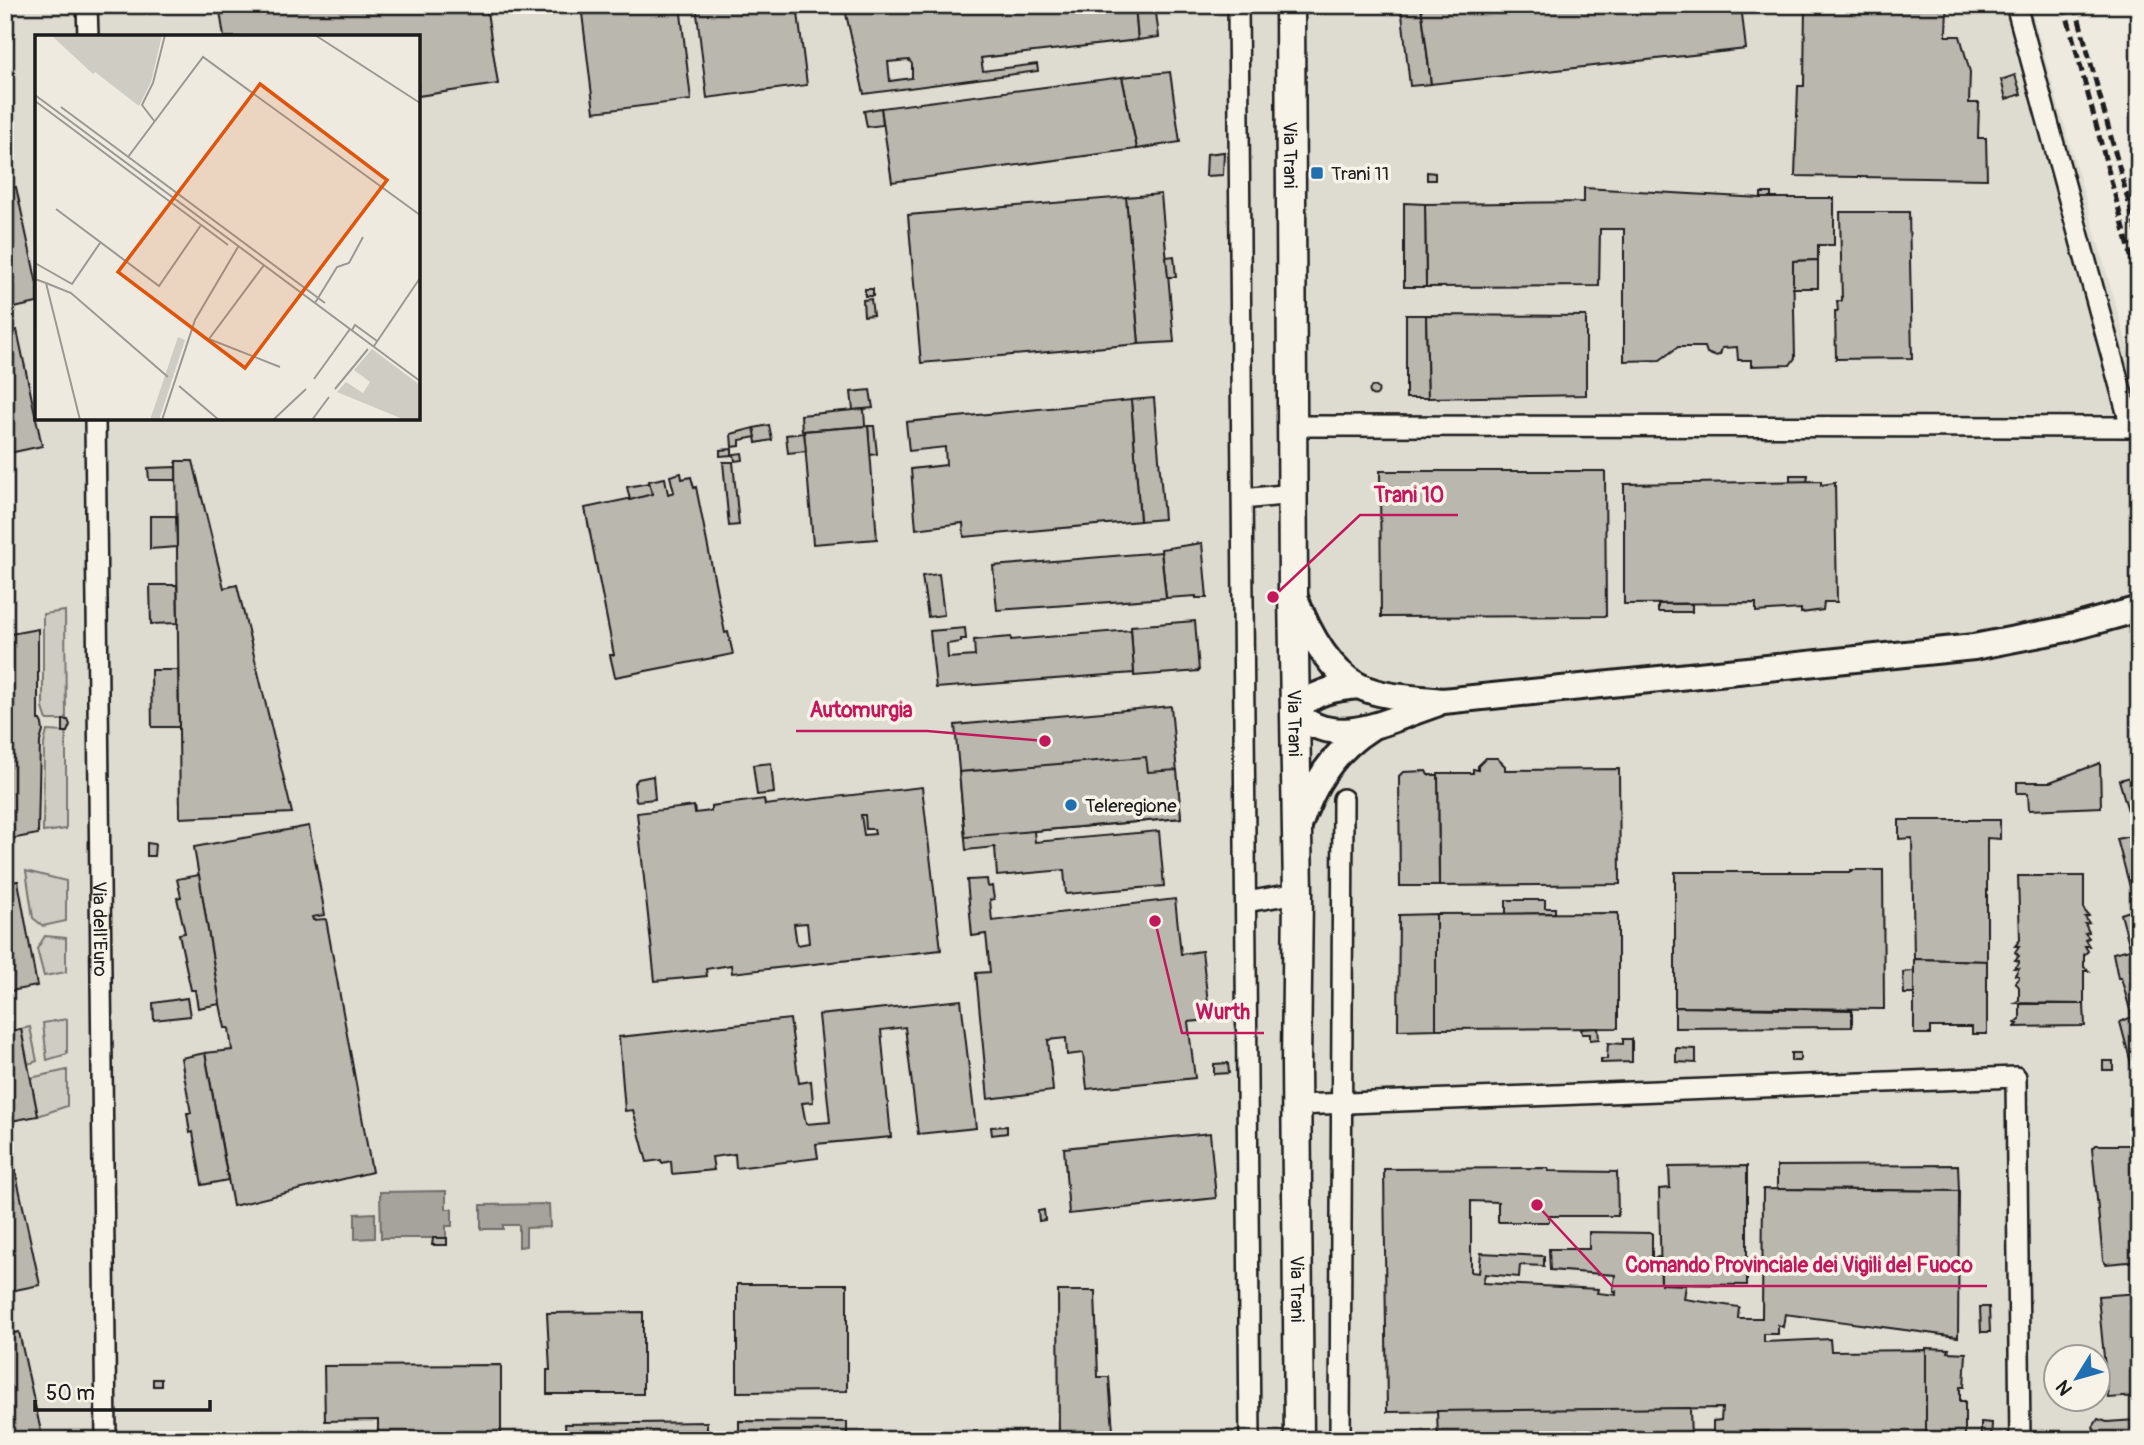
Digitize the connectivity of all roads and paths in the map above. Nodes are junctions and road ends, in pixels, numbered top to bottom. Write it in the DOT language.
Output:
graph roads {
  1 [pos="87,5"];
  2 [pos="1238,5"];
  3 [pos="1290,5"];
  4 [pos="2016,5"];
  5 [pos="88,35"];
  6 [pos="95,420"];
  7 [pos="1293,426"];
  8 [pos="1293,494"];
  9 [pos="1243,499"];
  10 [pos="1293,593"];
  11 [pos="2139,610"];
  12 [pos="1359,686"];
  13 [pos="1443,701"];
  14 [pos="1295,712"];
  15 [pos="1380,722"];
  16 [pos="1343,799"];
  17 [pos="1297,830"];
  18 [pos="1298,893"];
  19 [pos="1246,902"];
  20 [pos="1342,1103"];
  21 [pos="1297,1105"];
  22 [pos="106,1440"];
  23 [pos="1250,1440"];
  24 [pos="1299,1440"];
  25 [pos="1340,1440"];
  26 [pos="2020,1440"];
  1 -- 5 [label="street"];
  2 -- 9 [label="street"];
  3 -- 7 [label="main road, Via Trani"];
  4 -- 7 [label="street"];
  6 -- 22 [label="street, Via dell'Euro"];
  7 -- 8 [label="main road, Via Trani"];
  8 -- 9 [label="street"];
  8 -- 10 [label="main road, Via Trani"];
  9 -- 19 [label="street"];
  10 -- 12 [label="street"];
  10 -- 14 [label="main road, Via Trani"];
  11 -- 13 [label="street"];
  12 -- 13 [label="street"];
  12 -- 14 [label="street"];
  13 -- 15 [label="street"];
  14 -- 15 [label="street"];
  14 -- 17 [label="main road, Via Trani"];
  15 -- 17 [label="street"];
  16 -- 20 [label="street"];
  17 -- 18 [label="main road, Via Trani"];
  18 -- 19 [label="street"];
  18 -- 21 [label="main road, Via Trani"];
  19 -- 23 [label="street"];
  20 -- 21 [label="street"];
  20 -- 25 [label="street"];
  20 -- 26 [label="street"];
  21 -- 24 [label="main road, Via Trani"];
}
